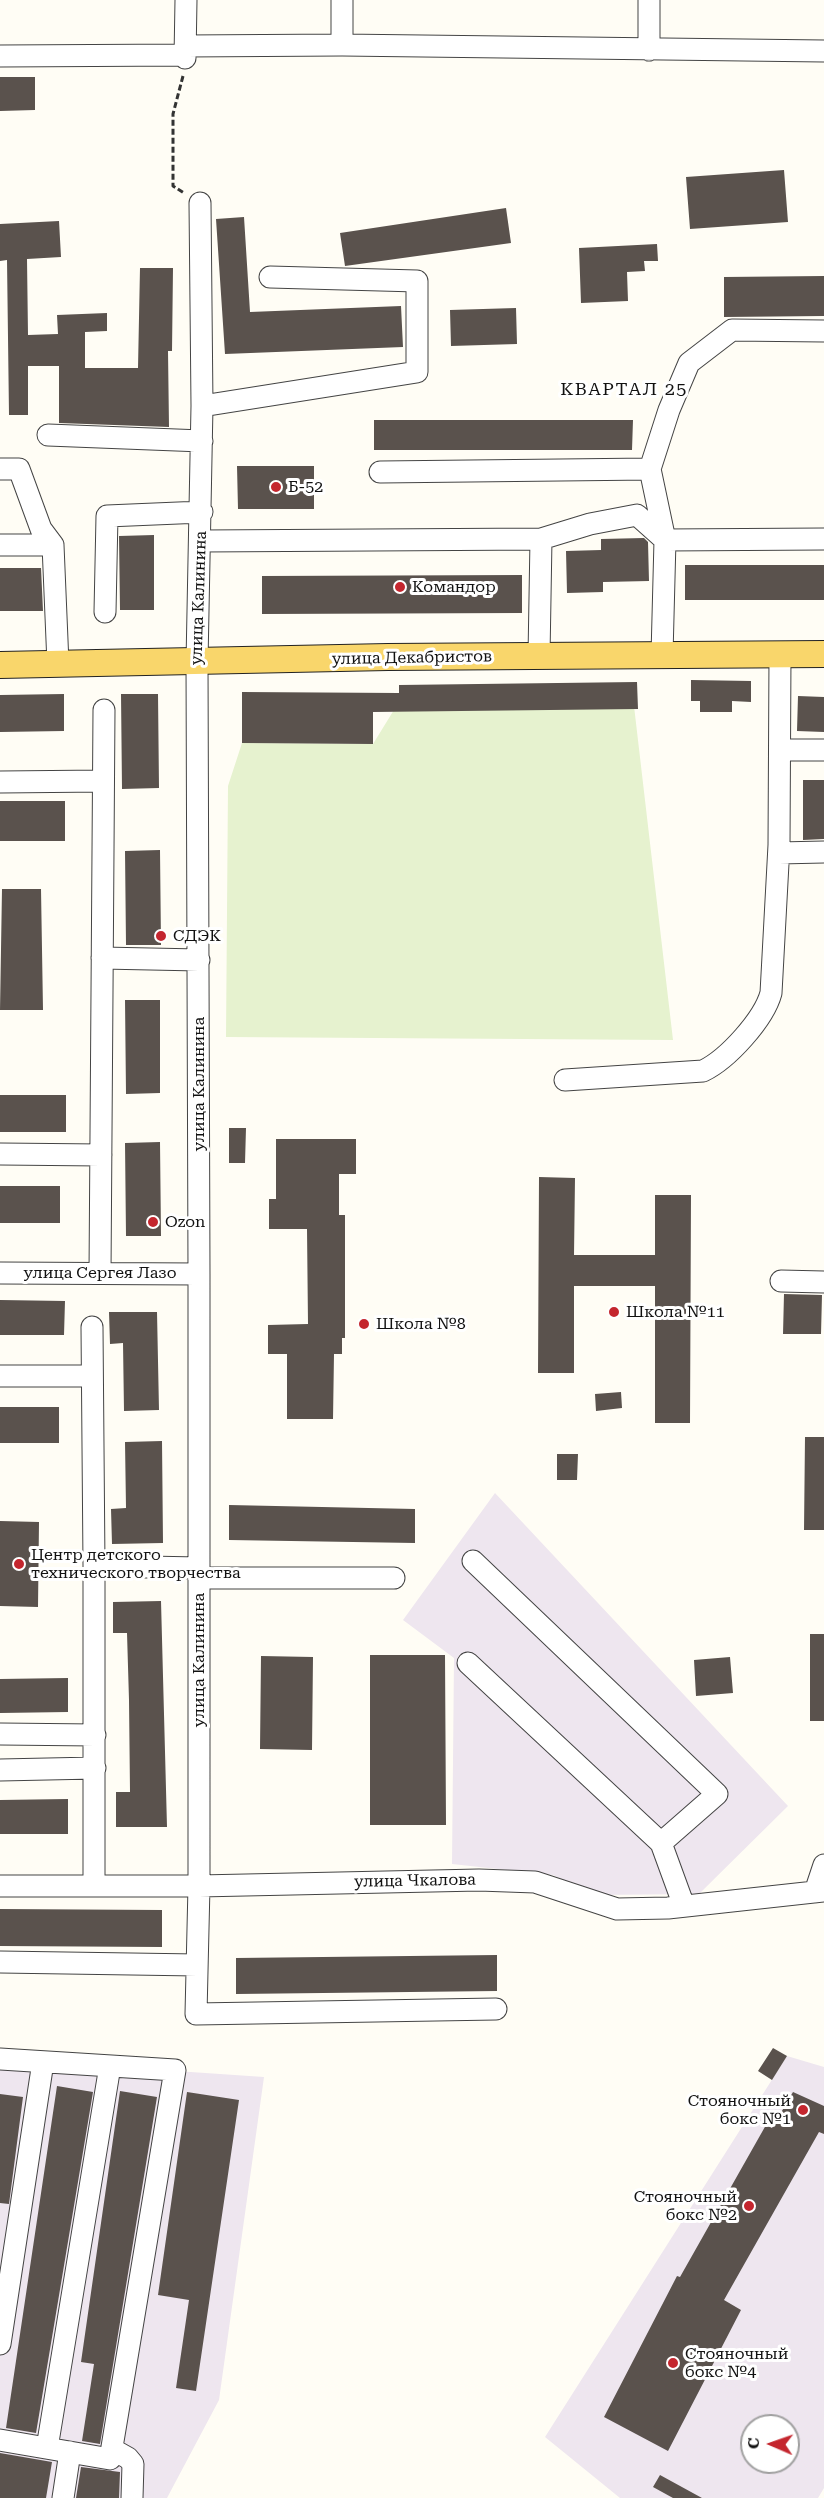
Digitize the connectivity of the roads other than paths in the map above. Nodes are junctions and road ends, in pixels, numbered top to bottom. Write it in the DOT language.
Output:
graph roads {
  1 [pos="186,0"];
  2 [pos="342,0"];
  3 [pos="649,0"];
  4 [pos="342,45"];
  5 [pos="649,50"];
  6 [pos="824,51"];
  7 [pos="185,55"];
  8 [pos="0,56"];
  9 [pos="200,202"];
  10 [pos="270,277"];
  11 [pos="824,331"];
  12 [pos="202,406"];
  13 [pos="48,435"];
  14 [pos="202,441"];
  15 [pos="0,469"];
  16 [pos="650,469"];
  17 [pos="380,472"];
  18 [pos="202,512"];
  19 [pos="541,539"];
  20 [pos="824,539"];
  21 [pos="665,540"];
  22 [pos="201,541"];
  23 [pos="0,545"];
  24 [pos="53,545"];
  25 [pos="105,612"];
  26 [pos="824,654"];
  27 [pos="662,655"];
  28 [pos="780,655"];
  29 [pos="539,656"];
  30 [pos="197,662"];
  31 [pos="58,664"];
  32 [pos="0,665"];
  33 [pos="104,710"];
  34 [pos="780,750"];
  35 [pos="824,750"];
  36 [pos="0,782"];
  37 [pos="103,782"];
  38 [pos="824,852"];
  39 [pos="779,853"];
  40 [pos="102,958"];
  41 [pos="199,960"];
  42 [pos="565,1080"];
  43 [pos="0,1154"];
  44 [pos="101,1155"];
  45 [pos="0,1273"];
  46 [pos="100,1274"];
  47 [pos="199,1274"];
  48 [pos="781,1281"];
  49 [pos="824,1282"];
  50 [pos="92,1327"];
  51 [pos="0,1376"];
  52 [pos="92,1376"];
  53 [pos="473,1561"];
  54 [pos="94,1566"];
  55 [pos="199,1573"];
  56 [pos="394,1578"];
  57 [pos="468,1663"];
  58 [pos="0,1734"];
  59 [pos="95,1735"];
  60 [pos="95,1768"];
  61 [pos="0,1770"];
  62 [pos="661,1843"];
  63 [pos="824,1865"];
  64 [pos="0,1886"];
  65 [pos="94,1886"];
  66 [pos="199,1886"];
  67 [pos="819,1892"];
  68 [pos="684,1906"];
  69 [pos="0,1962"];
  70 [pos="197,1965"];
  71 [pos="496,2009"];
  72 [pos="0,2059"];
  73 [pos="43,2062"];
  74 [pos="110,2066"];
  75 [pos="0,2344"];
  76 [pos="0,2440"];
  77 [pos="46,2448"];
  78 [pos="112,2449"];
  79 [pos="70,2452"];
  80 [pos="63,2498"];
  81 [pos="132,2498"];
  1 -- 7 [label="street"];
  2 -- 4 [label="street"];
  3 -- 5 [label="street"];
  4 -- 5 [label="street"];
  4 -- 7 [label="street"];
  5 -- 6 [label="street"];
  7 -- 8 [label="street"];
  9 -- 12 [label="street, улица Калинина"];
  10 -- 12 [label="street"];
  11 -- 16 [label="street"];
  12 -- 14 [label="street, улица Калинина"];
  13 -- 14 [label="street"];
  14 -- 18 [label="street, улица Калинина"];
  15 -- 24 [label="street"];
  16 -- 17 [label="street"];
  16 -- 21 [label="street"];
  18 -- 22 [label="street, улица Калинина"];
  18 -- 25 [label="street"];
  19 -- 21 [label="street"];
  19 -- 22 [label="street"];
  19 -- 29 [label="street"];
  20 -- 21 [label="street"];
  21 -- 27 [label="street"];
  22 -- 30 [label="street, улица Калинина"];
  23 -- 24 [label="street"];
  24 -- 31 [label="street"];
  26 -- 28 [label="main road, улица Декабристов"];
  27 -- 28 [label="main road, улица Декабристов"];
  27 -- 29 [label="main road, улица Декабристов"];
  28 -- 34 [label="street"];
  29 -- 30 [label="main road, улица Декабристов"];
  30 -- 31 [label="main road, улица Декабристов"];
  30 -- 41 [label="street, улица Калинина"];
  31 -- 32 [label="main road, улица Декабристов"];
  33 -- 37 [label="street"];
  34 -- 35 [label="street"];
  34 -- 39 [label="street"];
  36 -- 37 [label="street"];
  37 -- 40 [label="street"];
  38 -- 39 [label="street"];
  39 -- 42 [label="street"];
  40 -- 41 [label="street"];
  40 -- 44 [label="street"];
  41 -- 47 [label="street, улица Калинина"];
  43 -- 44 [label="street"];
  44 -- 46 [label="street"];
  45 -- 46 [label="street, улица Сергея Лазо"];
  46 -- 47 [label="street, улица Сергея Лазо"];
  47 -- 55 [label="street, улица Калинина"];
  48 -- 49 [label="street"];
  50 -- 52 [label="street"];
  51 -- 52 [label="street"];
  52 -- 54 [label="street"];
  53 -- 62 [label="street"];
  54 -- 55 [label="street"];
  54 -- 59 [label="street"];
  55 -- 56 [label="street"];
  55 -- 66 [label="street, улица Калинина"];
  57 -- 62 [label="street"];
  58 -- 59 [label="street"];
  59 -- 60 [label="street"];
  60 -- 61 [label="street"];
  60 -- 65 [label="street"];
  62 -- 68 [label="street"];
  63 -- 67 [label="street"];
  64 -- 65 [label="street, улица Чкалова"];
  65 -- 66 [label="street, улица Чкалова"];
  66 -- 68 [label="street, улица Чкалова"];
  66 -- 70 [label="street, улица Калинина"];
  67 -- 68 [label="street, улица Чкалова"];
  69 -- 70 [label="street"];
  70 -- 71 [label="street, улица Калинина"];
  72 -- 73 [label="street"];
  73 -- 74 [label="street"];
  73 -- 75 [label="street"];
  74 -- 77 [label="street"];
  74 -- 78 [label="street"];
  76 -- 77 [label="street"];
  77 -- 79 [label="street"];
  78 -- 79 [label="street"];
  78 -- 81 [label="street"];
  79 -- 80 [label="street"];
}
